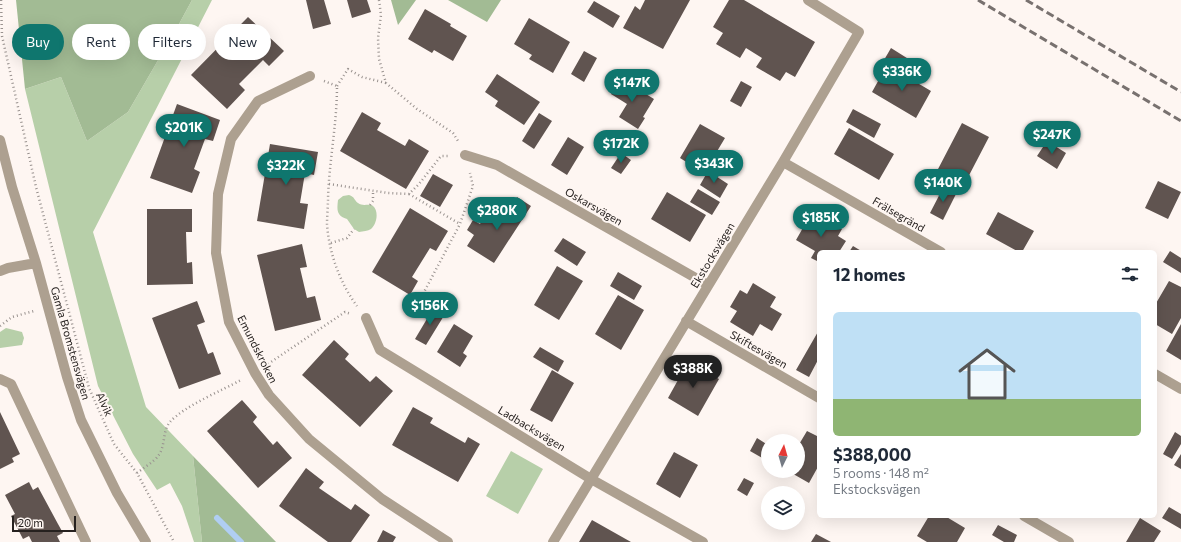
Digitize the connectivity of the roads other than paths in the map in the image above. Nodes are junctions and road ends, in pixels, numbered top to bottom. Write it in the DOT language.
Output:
graph roads {
  1 [pos="808,0"];
  2 [pos="310,76"];
  3 [pos="0,140"];
  4 [pos="465,155"];
  5 [pos="782,162"];
  6 [pos="937,250"];
  7 [pos="36,263"];
  8 [pos="0,271"];
  9 [pos="708,285"];
  10 [pos="366,318"];
  11 [pos="686,321"];
  12 [pos="1157,375"];
  13 [pos="0,379"];
  14 [pos="1181,389"];
  15 [pos="817,397"];
  16 [pos="591,479"];
  17 [pos="1027,518"];
  18 [pos="86,542"];
  19 [pos="146,542"];
  20 [pos="448,542"];
  21 [pos="553,542"];
  22 [pos="703,542"];
  23 [pos="1069,542"];
  1 -- 5 [label="street, Ekstocksvägen"];
  2 -- 20 [label="street, Emundskroken"];
  3 -- 7 [label="street, Gamla Bromstensvägen"];
  4 -- 9 [label="street, Oskarsvägen"];
  5 -- 6 [label="street, Frälsegränd"];
  5 -- 9 [label="street, Ekstocksvägen"];
  7 -- 8 [label="street"];
  7 -- 19 [label="street, Gamla Bromstensvägen"];
  9 -- 11 [label="street, Ekstocksvägen"];
  10 -- 16 [label="street, Ladbacksvägen"];
  11 -- 15 [label="street, Skiftesvägen"];
  11 -- 16 [label="street, Ekstocksvägen"];
  12 -- 14 [label="street"];
  13 -- 18 [label="street"];
  16 -- 21 [label="street, Ekstocksvägen"];
  16 -- 22 [label="street, Ladbacksvägen"];
  17 -- 23 [label="street"];
}
